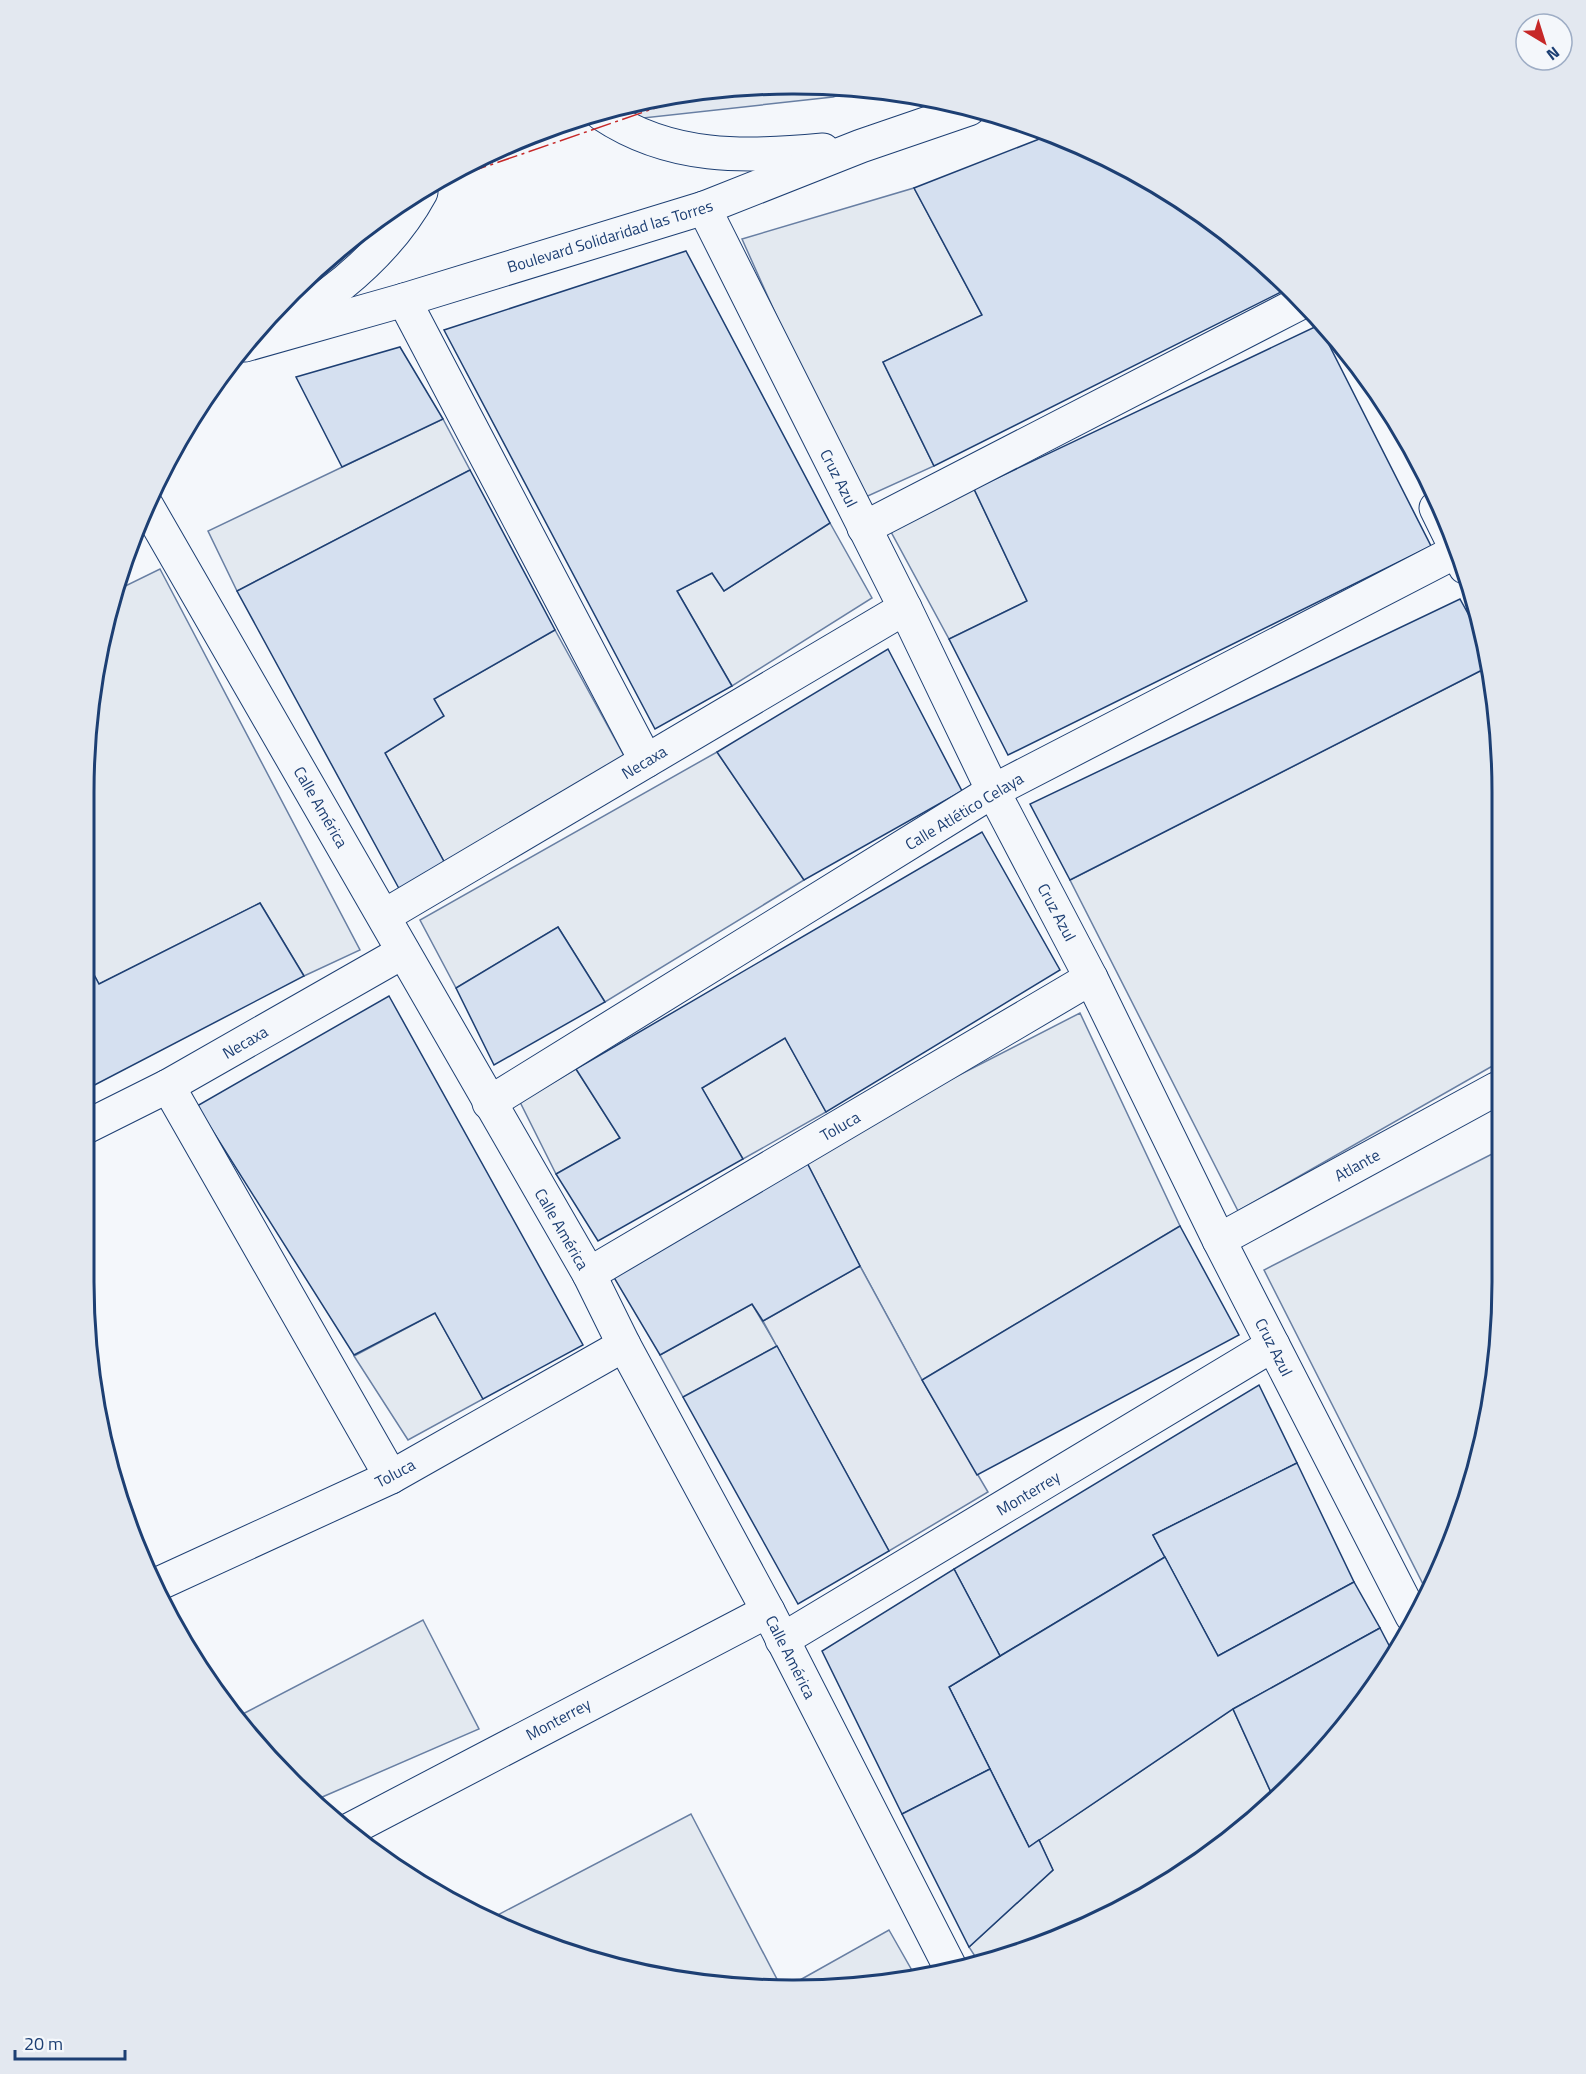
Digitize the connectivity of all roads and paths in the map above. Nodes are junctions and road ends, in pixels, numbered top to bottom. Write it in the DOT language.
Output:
graph roads {
  1 [pos="955,114"];
  2 [pos="610,119"];
  3 [pos="861,146"];
  4 [pos="704,208"];
  5 [pos="410,209"];
  6 [pos="404,300"];
  7 [pos="1294,306"];
  8 [pos="267,333"];
  9 [pos="262,340"];
  10 [pos="153,516"];
  11 [pos="864,528"];
  12 [pos="1452,563"];
  13 [pos="905,608"];
  14 [pos="646,761"];
  15 [pos="993,791"];
  16 [pos="384,916"];
  17 [pos="403,952"];
  18 [pos="1091,978"];
  19 [pos="168,1086"];
  20 [pos="1492,1091"];
  21 [pos="489,1103"];
  22 [pos="95,1122"];
  23 [pos="1219,1240"];
  24 [pos="589,1274"];
  25 [pos="624,1345"];
  26 [pos="1273,1345"];
  27 [pos="391,1477"];
  28 [pos="163,1582"];
  29 [pos="1409,1610"];
  30 [pos="768,1611"];
  31 [pos="782,1640"];
  32 [pos="357,1826"];
  33 [pos="948,1962"];
  1 -- 3 [label="street, Boulevard Solidaridad las Torres"];
  2 -- 3 [label="street"];
  3 -- 4 [label="street, Boulevard Solidaridad las Torres"];
  4 -- 6 [label="street, Boulevard Solidaridad las Torres"];
  4 -- 11 [label="street, Cruz Azul"];
  5 -- 8 [label="street"];
  6 -- 9 [label="street, Boulevard Solidaridad las Torres"];
  6 -- 14 [label="street"];
  7 -- 11 [label="street"];
  10 -- 16 [label="street, Calle América"];
  11 -- 13 [label="street, Cruz Azul"];
  12 -- 15 [label="street, Calle Atlético Celaya"];
  13 -- 14 [label="street, Necaxa"];
  13 -- 15 [label="street, Cruz Azul"];
  14 -- 16 [label="street, Necaxa"];
  15 -- 18 [label="street, Cruz Azul"];
  15 -- 21 [label="street, Calle Atlético Celaya"];
  16 -- 17 [label="street, Calle América"];
  17 -- 19 [label="street, Necaxa"];
  17 -- 21 [label="street, Calle América"];
  18 -- 23 [label="street, Cruz Azul"];
  18 -- 24 [label="street, Toluca"];
  19 -- 22 [label="street, Necaxa"];
  19 -- 27 [label="street"];
  20 -- 23 [label="street, Atlante"];
  21 -- 24 [label="street, Calle América"];
  23 -- 26 [label="street, Cruz Azul"];
  24 -- 25 [label="street, Calle América"];
  25 -- 27 [label="street, Toluca"];
  25 -- 30 [label="street, Calle América"];
  26 -- 29 [label="street, Cruz Azul"];
  26 -- 31 [label="street, Monterrey"];
  27 -- 28 [label="street, Toluca"];
  30 -- 31 [label="street, Calle América"];
  30 -- 32 [label="street, Monterrey"];
  31 -- 33 [label="street, Calle América"];
}
